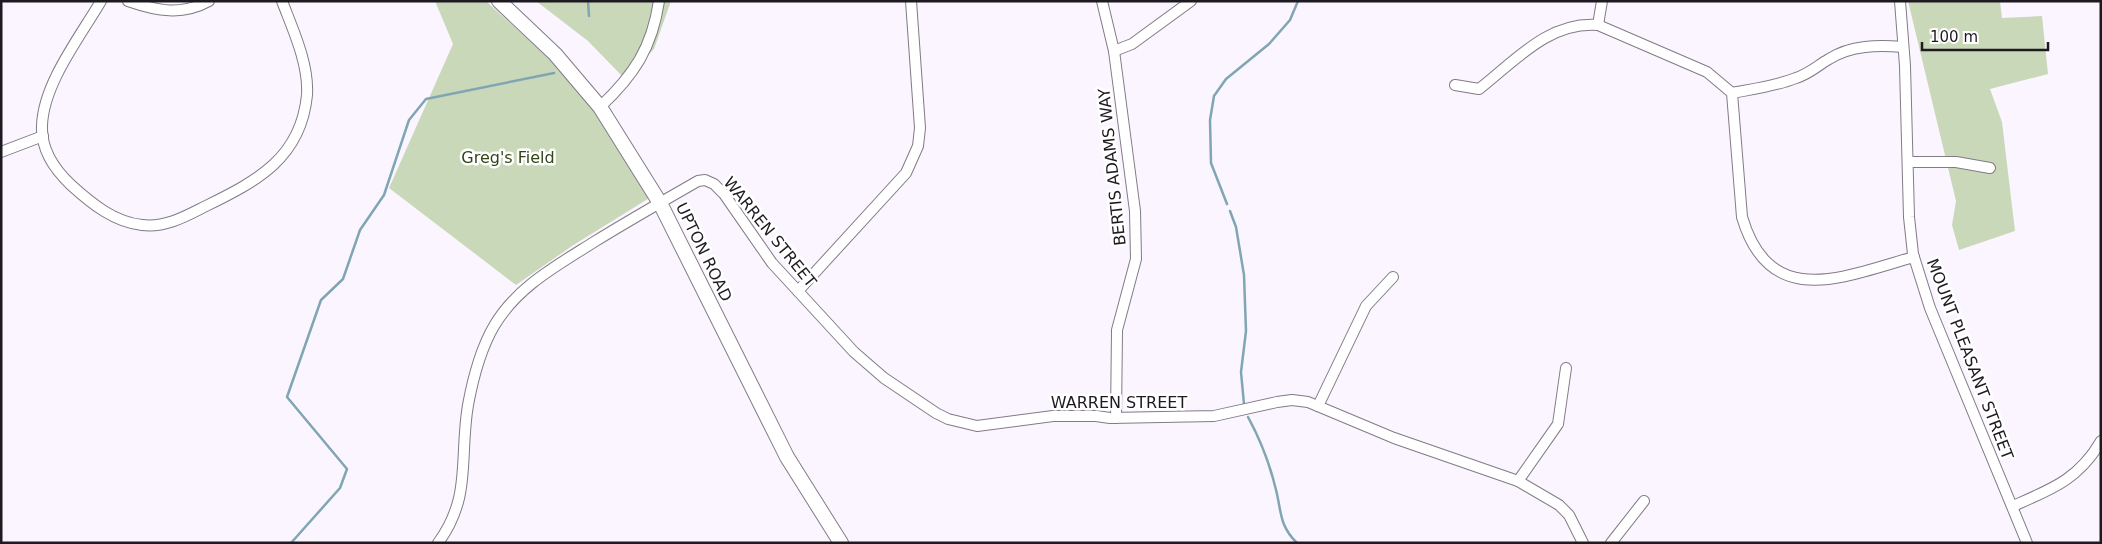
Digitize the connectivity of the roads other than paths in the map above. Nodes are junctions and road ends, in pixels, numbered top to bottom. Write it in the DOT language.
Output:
graph roads {
  1 [pos="100,1"];
  2 [pos="128,1"];
  3 [pos="209,1"];
  4 [pos="282,1"];
  5 [pos="500,1"];
  6 [pos="659,1"];
  7 [pos="911,1"];
  8 [pos="1102,1"];
  9 [pos="1192,1"];
  10 [pos="1602,1"];
  11 [pos="1900,1"];
  12 [pos="1598,25"];
  13 [pos="1903,47"];
  14 [pos="1114,51"];
  15 [pos="1454,85"];
  16 [pos="1732,93"];
  17 [pos="600,107"];
  18 [pos="43,136"];
  19 [pos="1,152"];
  20 [pos="1908,162"];
  21 [pos="1990,168"];
  22 [pos="660,203"];
  23 [pos="1914,257"];
  24 [pos="1393,277"];
  25 [pos="798,291"];
  26 [pos="1566,368"];
  27 [pos="1318,406"];
  28 [pos="1116,418"];
  29 [pos="2101,441"];
  30 [pos="1518,481"];
  31 [pos="1644,501"];
  32 [pos="2014,506"];
  33 [pos="438,543"];
  34 [pos="841,543"];
  35 [pos="1583,543"];
  36 [pos="1611,543"];
  37 [pos="2027,543"];
  1 -- 18 [label="street"];
  2 -- 3 [label="street"];
  4 -- 18 [label="street"];
  5 -- 17 [label="main road, UPTON ROAD"];
  6 -- 17 [label="street"];
  7 -- 25 [label="street"];
  8 -- 14 [label="street, BERTIS ADAMS WAY"];
  9 -- 14 [label="street"];
  10 -- 12 [label="street"];
  11 -- 13 [label="street, MOUNT PLEASANT STREET"];
  12 -- 15 [label="street"];
  12 -- 16 [label="street"];
  13 -- 16 [label="street"];
  13 -- 20 [label="street, MOUNT PLEASANT STREET"];
  14 -- 28 [label="street, BERTIS ADAMS WAY"];
  16 -- 23 [label="street"];
  17 -- 22 [label="main road, UPTON ROAD"];
  18 -- 19 [label="street"];
  20 -- 21 [label="street"];
  20 -- 23 [label="street, MOUNT PLEASANT STREET"];
  22 -- 25 [label="street, WARREN STREET"];
  22 -- 33 [label="street, WARREN STREET"];
  22 -- 34 [label="main road, UPTON ROAD"];
  23 -- 32 [label="street, MOUNT PLEASANT STREET"];
  24 -- 27 [label="street"];
  25 -- 28 [label="street, WARREN STREET"];
  26 -- 30 [label="street"];
  27 -- 28 [label="street, WARREN STREET"];
  27 -- 30 [label="street, WARREN STREET"];
  29 -- 32 [label="street"];
  30 -- 35 [label="street, WARREN STREET"];
  31 -- 36 [label="street"];
  32 -- 37 [label="street, MOUNT PLEASANT STREET"];
}
